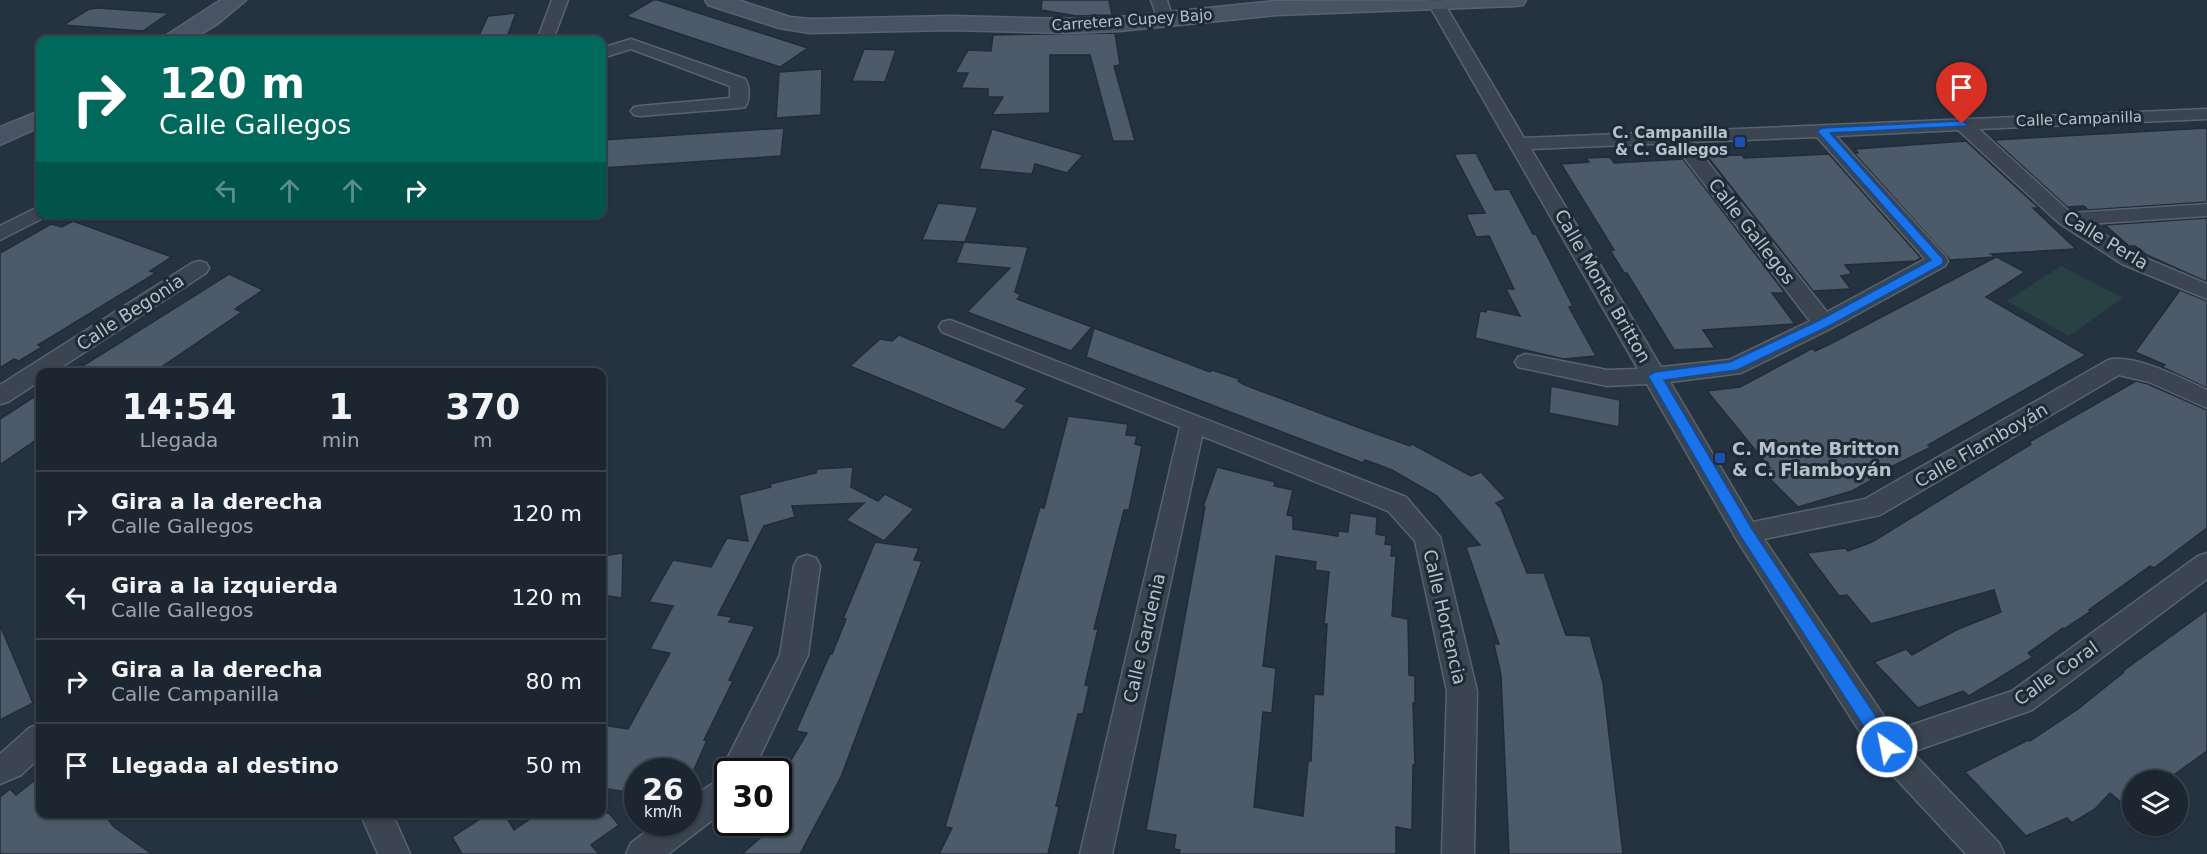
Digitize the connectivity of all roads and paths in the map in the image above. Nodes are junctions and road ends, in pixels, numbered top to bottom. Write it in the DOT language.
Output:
graph roads {
  1 [pos="235,0"];
  2 [pos="560,0"];
  3 [pos="716,0"];
  4 [pos="1515,0"];
  5 [pos="1463,1"];
  6 [pos="1436,3"];
  7 [pos="1162,10"];
  8 [pos="182,36"];
  9 [pos="546,36"];
  10 [pos="606,56"];
  11 [pos="640,111"];
  12 [pos="2207,114"];
  13 [pos="36,120"];
  14 [pos="1962,124"];
  15 [pos="1822,131"];
  16 [pos="0,137"];
  17 [pos="1679,138"];
  18 [pos="1520,144"];
  19 [pos="2207,210"];
  20 [pos="36,214"];
  21 [pos="2066,219"];
  22 [pos="0,234"];
  23 [pos="199,268"];
  24 [pos="2207,292"];
  25 [pos="1824,323"];
  26 [pos="950,327"];
  27 [pos="1526,362"];
  28 [pos="44,368"];
  29 [pos="36,373"];
  30 [pos="1655,376"];
  31 [pos="0,396"];
  32 [pos="2207,400"];
  33 [pos="1193,422"];
  34 [pos="1746,533"];
  35 [pos="2207,564"];
  36 [pos="807,566"];
  37 [pos="36,742"];
  38 [pos="1887,747"];
  39 [pos="743,758"];
  40 [pos="0,770"];
  41 [pos="378,818"];
  42 [pos="666,836"];
  43 [pos="394,854"];
  44 [pos="642,854"];
  45 [pos="1096,854"];
  46 [pos="1458,854"];
  47 [pos="1988,854"];
  1 -- 8 [label="street"];
  2 -- 9 [label="street"];
  3 -- 7 [label="street, Carretera Cupey Bajo"];
  4 -- 5 [label="street, Carretera Cupey Bajo"];
  5 -- 6 [label="street, Carretera Cupey Bajo"];
  6 -- 7 [label="street, Carretera Cupey Bajo"];
  6 -- 18 [label="street, Calle Monte Britton"];
  10 -- 11 [label="street"];
  12 -- 14 [label="street, Calle Campanilla"];
  13 -- 16 [label="street"];
  14 -- 15 [label="street, Calle Campanilla"];
  14 -- 21 [label="street, Calle Perla"];
  15 -- 17 [label="street, Calle Campanilla"];
  15 -- 25 [label="street"];
  17 -- 18 [label="street, Calle Campanilla"];
  17 -- 25 [label="street, Calle Gallegos"];
  18 -- 30 [label="street, Calle Monte Britton"];
  19 -- 21 [label="street"];
  20 -- 22 [label="street"];
  21 -- 24 [label="street, Calle Perla"];
  23 -- 28 [label="street, Calle Begonia"];
  25 -- 30 [label="street"];
  26 -- 33 [label="street, Calle Hortencia"];
  27 -- 30 [label="street"];
  29 -- 31 [label="street, Calle Begonia"];
  30 -- 34 [label="street, Calle Monte Britton"];
  32 -- 34 [label="street, Calle Flamboyán"];
  33 -- 45 [label="street, Calle Gardenia"];
  33 -- 46 [label="street, Calle Hortencia"];
  34 -- 38 [label="street, Calle Monte Britton"];
  35 -- 38 [label="street, Calle Coral"];
  36 -- 39 [label="street"];
  37 -- 40 [label="street"];
  38 -- 47 [label="street, Calle Monte Britton"];
  41 -- 43 [label="street"];
  42 -- 44 [label="street"];
}
